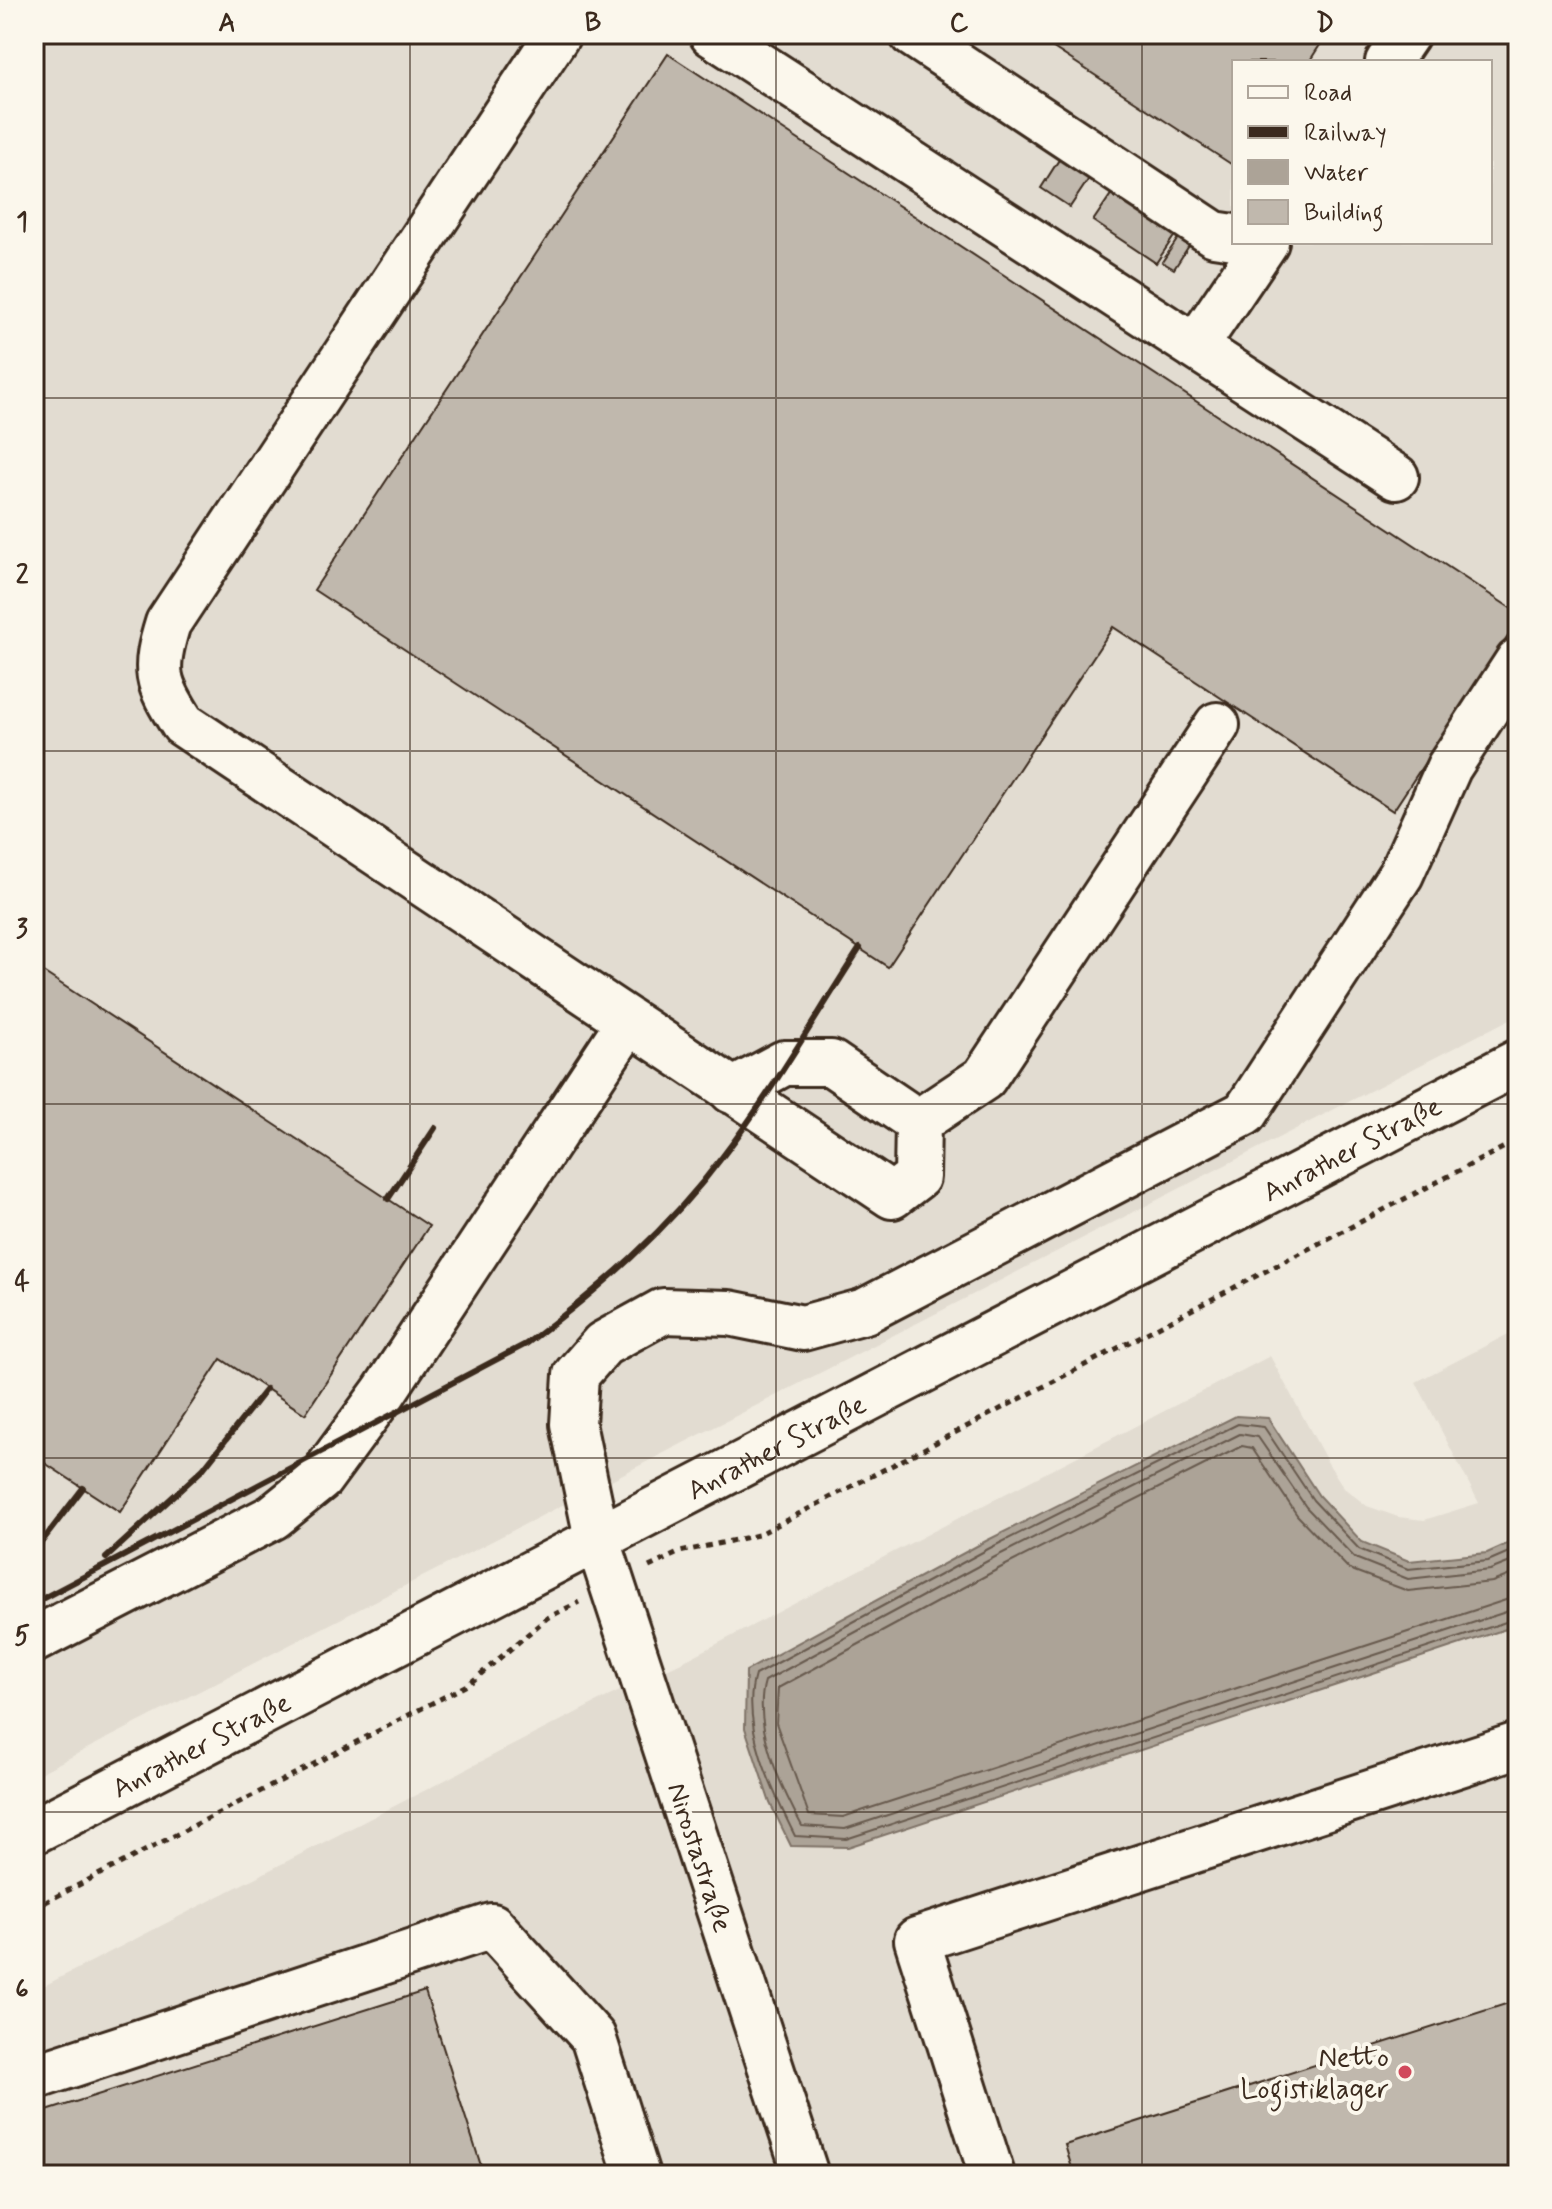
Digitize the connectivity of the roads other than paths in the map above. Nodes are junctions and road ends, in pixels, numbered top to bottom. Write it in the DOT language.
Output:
graph roads {
  1 [pos="558,34"];
  2 [pos="712,34"];
  3 [pos="912,34"];
  4 [pos="1407,34"];
  5 [pos="1389,60"];
  6 [pos="1232,237"];
  7 [pos="1265,244"];
  8 [pos="1195,347"];
  9 [pos="1396,477"];
  10 [pos="1518,661"];
  11 [pos="1217,725"];
  12 [pos="629,1021"];
  13 [pos="1518,1062"];
  14 [pos="732,1091"];
  15 [pos="918,1122"];
  16 [pos="597,1538"];
  17 [pos="34,1640"];
  18 [pos="1518,1745"];
  19 [pos="34,1831"];
  20 [pos="34,2077"];
  21 [pos="637,2175"];
  22 [pos="806,2175"];
  23 [pos="992,2175"];
  1 -- 12 [label="main road"];
  2 -- 8 [label="main road"];
  3 -- 6 [label="main road"];
  4 -- 5 [label="main road"];
  7 -- 8 [label="main road"];
  8 -- 9 [label="main road"];
  10 -- 16 [label="main road, Nirostastraße"];
  11 -- 15 [label="main road"];
  12 -- 14 [label="main road"];
  12 -- 17 [label="main road"];
  13 -- 16 [label="main road, Anrather Straße"];
  14 -- 15 [label="main road"];
  14 -- 15 [label="main road"];
  16 -- 19 [label="main road, Anrather Straße"];
  16 -- 22 [label="main road, Nirostastraße"];
  18 -- 23 [label="main road"];
  20 -- 21 [label="main road"];
}
